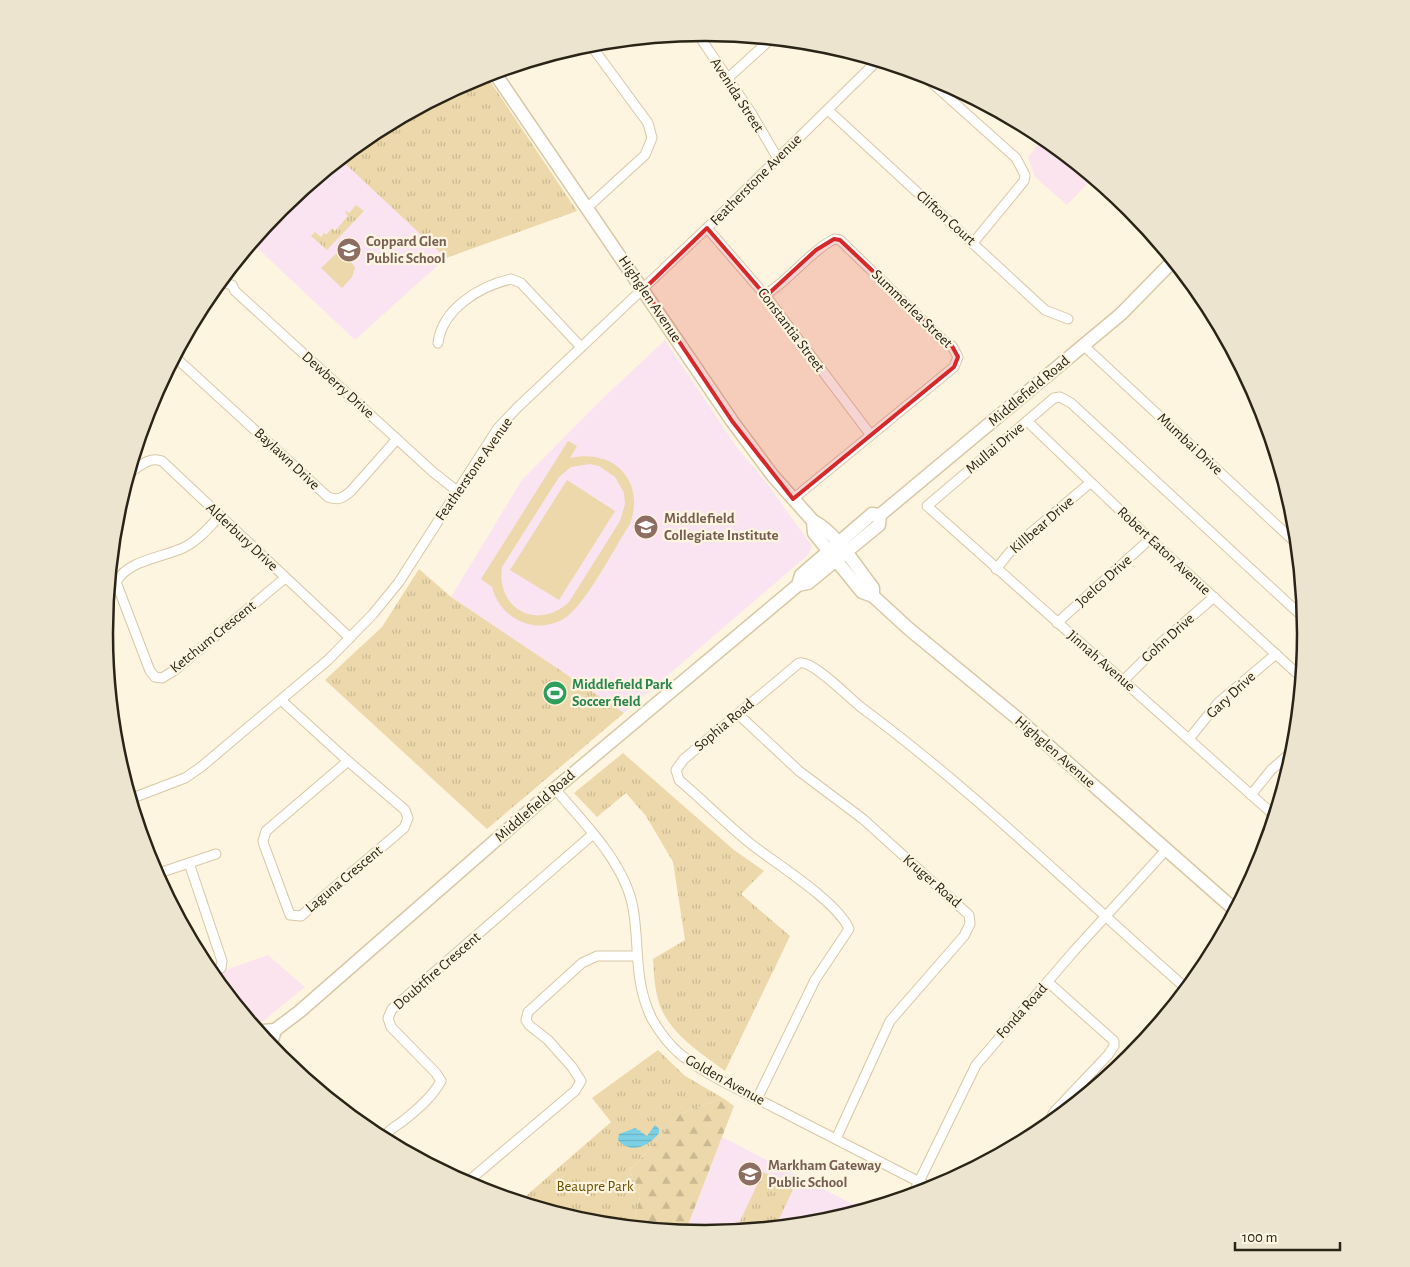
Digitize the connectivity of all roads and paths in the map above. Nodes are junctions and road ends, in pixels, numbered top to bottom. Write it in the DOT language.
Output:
graph roads {
  1 [pos="703,41"];
  2 [pos="765,45"];
  3 [pos="596,52"];
  4 [pos="872,65"];
  5 [pos="728,78"];
  6 [pos="499,79"];
  7 [pos="940,90"];
  8 [pos="828,110"];
  9 [pos="777,157"];
  10 [pos="588,207"];
  11 [pos="707,228"];
  12 [pos="973,243"];
  13 [pos="1169,265"];
  14 [pos="227,284"];
  15 [pos="644,289"];
  16 [pos="766,295"];
  17 [pos="1068,319"];
  18 [pos="438,343"];
  19 [pos="1083,345"];
  20 [pos="581,347"];
  21 [pos="180,361"];
  22 [pos="1027,421"];
  23 [pos="870,434"];
  24 [pos="397,439"];
  25 [pos="137,468"];
  26 [pos="1090,483"];
  27 [pos="456,491"];
  28 [pos="793,499"];
  29 [pos="927,506"];
  30 [pos="220,516"];
  31 [pos="1289,536"];
  32 [pos="1150,539"];
  33 [pos="836,552"];
  34 [pos="996,569"];
  35 [pos="285,578"];
  36 [pos="1214,597"];
  37 [pos="1296,611"];
  38 [pos="1057,623"];
  39 [pos="350,638"];
  40 [pos="1276,654"];
  41 [pos="1296,672"];
  42 [pos="1123,681"];
  43 [pos="281,700"];
  44 [pos="738,714"];
  45 [pos="1189,739"];
  46 [pos="1284,759"];
  47 [pos="348,761"];
  48 [pos="555,789"];
  49 [pos="1251,795"];
  50 [pos="136,797"];
  51 [pos="1270,811"];
  52 [pos="592,834"];
  53 [pos="1166,850"];
  54 [pos="216,854"];
  55 [pos="189,863"];
  56 [pos="163,872"];
  57 [pos="1230,906"];
  58 [pos="1105,917"];
  59 [pos="636,956"];
  60 [pos="217,969"];
  61 [pos="1048,982"];
  62 [pos="1182,984"];
  63 [pos="275,1030"];
  64 [pos="266,1031"];
  65 [pos="273,1038"];
  66 [pos="757,1099"];
  67 [pos="1055,1111"];
  68 [pos="388,1133"];
  69 [pos="836,1139"];
  70 [pos="472,1178"];
  71 [pos="919,1182"];
  72 [pos="923,1184"];
  73 [pos="917,1186"];
  1 -- 5 [label="street, Avenida Street"];
  2 -- 5 [label="street"];
  3 -- 10 [label="street"];
  4 -- 8 [label="street, Featherstone Avenue"];
  5 -- 9 [label="street, Avenida Street"];
  6 -- 10 [label="main road, Highglen Avenue"];
  7 -- 12 [label="street"];
  8 -- 9 [label="street, Featherstone Avenue"];
  8 -- 12 [label="street, Clifton Court"];
  9 -- 11 [label="street, Featherstone Avenue"];
  10 -- 15 [label="main road, Highglen Avenue"];
  11 -- 15 [label="street, Featherstone Avenue"];
  11 -- 16 [label="street, Constantia Street"];
  12 -- 17 [label="street, Clifton Court"];
  13 -- 19 [label="main road, Middlefield Road"];
  14 -- 24 [label="street, Dewberry Drive"];
  15 -- 20 [label="street, Featherstone Avenue"];
  15 -- 28 [label="main road, Highglen Avenue"];
  16 -- 23 [label="street, Constantia Street"];
  16 -- 23 [label="street, Summerlea Street"];
  18 -- 20 [label="street"];
  19 -- 31 [label="street, Mumbai Drive"];
  19 -- 33 [label="main road, Middlefield Road"];
  20 -- 27 [label="street, Featherstone Avenue"];
  21 -- 24 [label="street, Baylawn Drive"];
  22 -- 26 [label="street, Robert Eaton Avenue"];
  22 -- 29 [label="street, Mullai Drive"];
  22 -- 37 [label="street, Mullai Drive"];
  23 -- 28 [label="street, Summerlea Street"];
  24 -- 27 [label="street, Dewberry Drive"];
  25 -- 30 [label="street, Alderbury Drive"];
  26 -- 32 [label="street, Robert Eaton Avenue"];
  26 -- 34 [label="street, Killbear Drive"];
  27 -- 39 [label="street, Featherstone Avenue"];
  28 -- 33 [label="main road, Highglen Avenue"];
  29 -- 34 [label="street, Jinnah Avenue"];
  30 -- 35 [label="street, Alderbury Drive"];
  30 -- 35 [label="street, Ketchum Crescent"];
  32 -- 36 [label="street, Robert Eaton Avenue"];
  32 -- 38 [label="street, Joelco Drive"];
  33 -- 48 [label="main road, Middlefield Road"];
  33 -- 53 [label="main road, Highglen Avenue"];
  34 -- 38 [label="street, Jinnah Avenue"];
  35 -- 39 [label="street, Alderbury Drive"];
  36 -- 40 [label="street, Robert Eaton Avenue"];
  36 -- 42 [label="street, Gohn Drive"];
  38 -- 42 [label="street, Jinnah Avenue"];
  39 -- 43 [label="street, Featherstone Avenue"];
  40 -- 41 [label="street, Robert Eaton Avenue"];
  40 -- 45 [label="street, Gary Drive"];
  42 -- 45 [label="street, Jinnah Avenue"];
  43 -- 47 [label="street, Laguna Crescent"];
  43 -- 50 [label="street, Featherstone Avenue"];
  44 -- 58 [label="street, Sophia Road"];
  44 -- 66 [label="street, Sophia Road"];
  44 -- 69 [label="street, Kruger Road"];
  45 -- 49 [label="street, Jinnah Avenue"];
  46 -- 49 [label="street"];
  47 -- 47 [label="street, Laguna Crescent"];
  48 -- 52 [label="street, Golden Avenue"];
  48 -- 63 [label="main road, Middlefield Road"];
  49 -- 51 [label="street, Jinnah Avenue"];
  52 -- 59 [label="street, Golden Avenue"];
  52 -- 68 [label="street, Doubtfire Crescent"];
  53 -- 57 [label="main road, Highglen Avenue"];
  53 -- 58 [label="street, Fonda Road"];
  54 -- 55 [label="street"];
  55 -- 56 [label="street"];
  55 -- 60 [label="street"];
  58 -- 61 [label="street, Fonda Road"];
  58 -- 62 [label="street, Sophia Road"];
  59 -- 66 [label="street, Golden Avenue"];
  59 -- 70 [label="street"];
  61 -- 67 [label="street"];
  61 -- 71 [label="street, Fonda Road"];
  63 -- 64 [label="main road, Middlefield Road"];
  63 -- 65 [label="main road, Middlefield Road"];
  66 -- 69 [label="street, Golden Avenue"];
  69 -- 71 [label="street, Golden Avenue"];
  71 -- 72 [label="street, Golden Avenue"];
  71 -- 73 [label="street, Fonda Road"];
}
